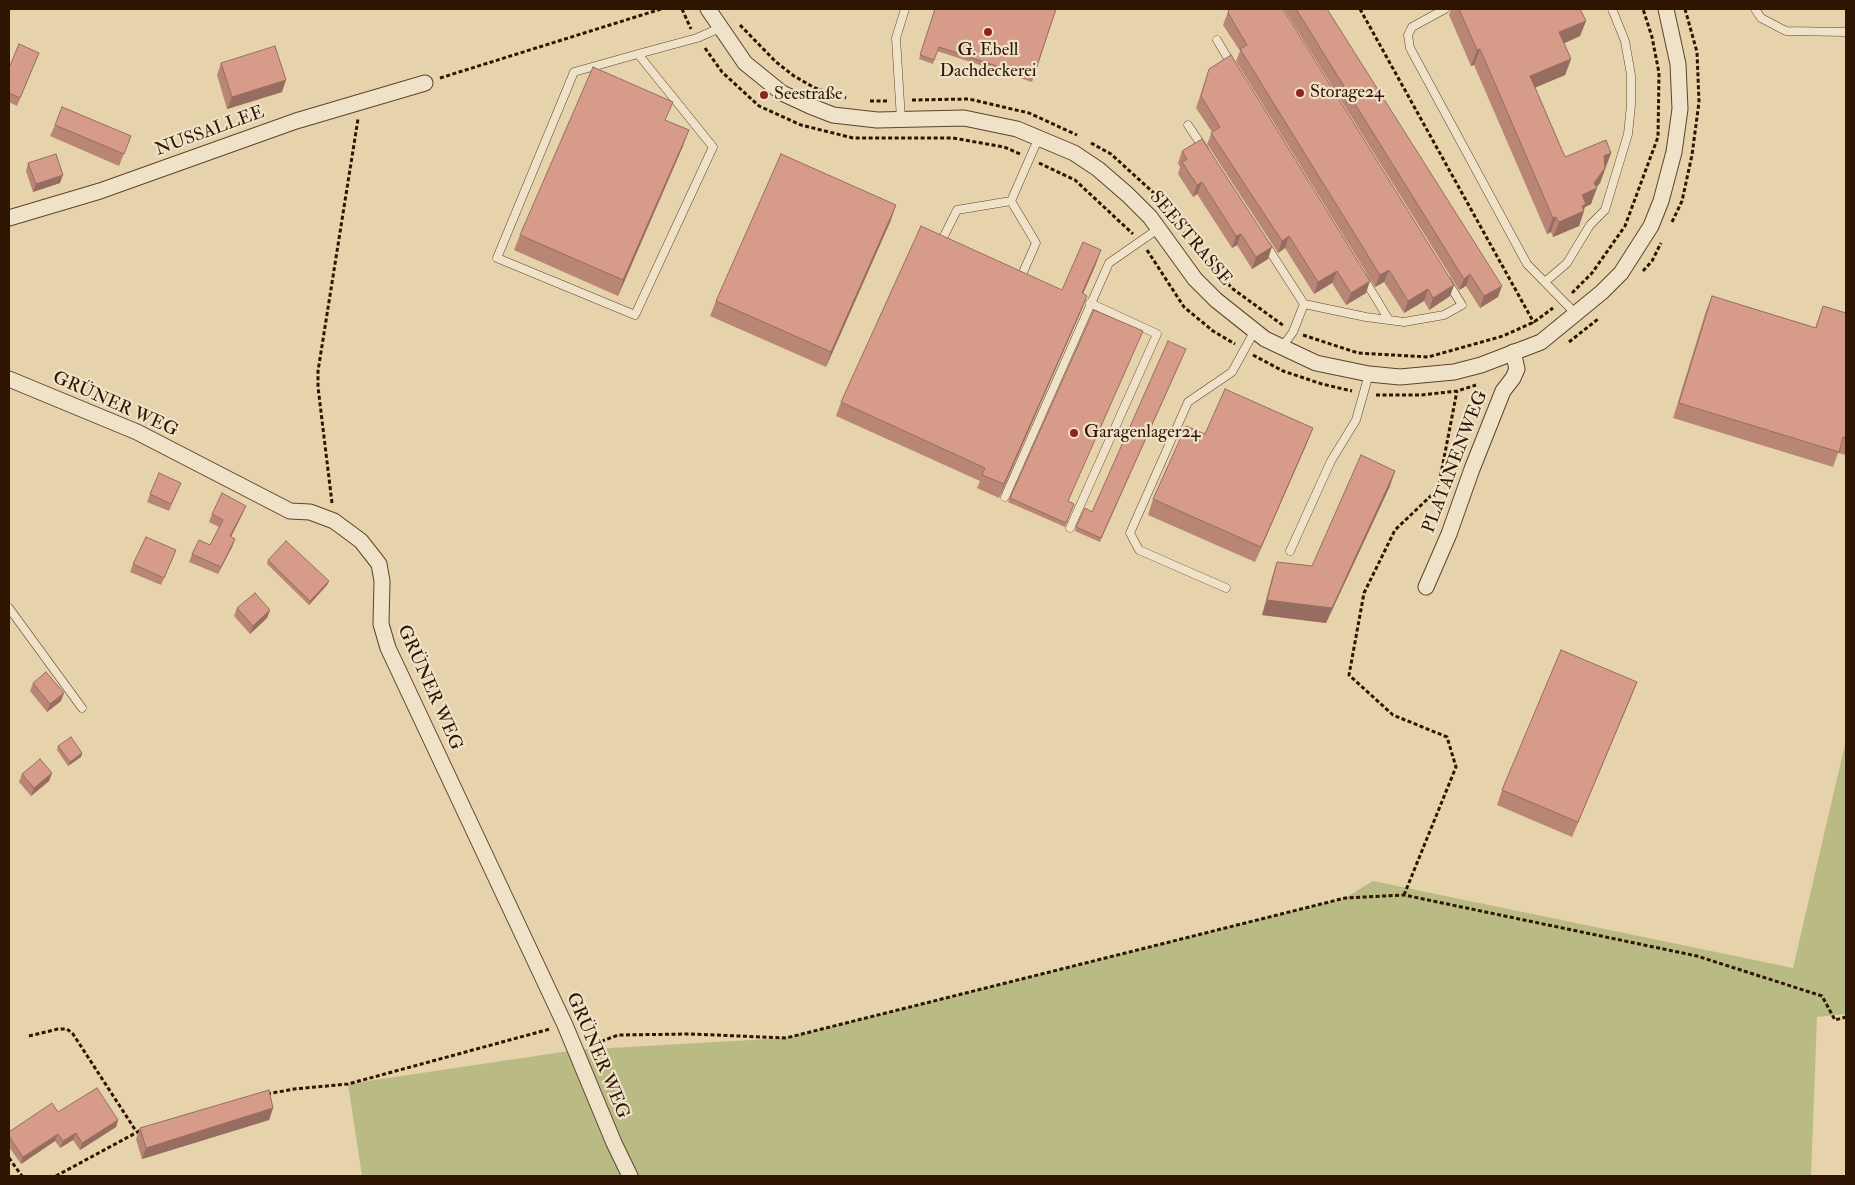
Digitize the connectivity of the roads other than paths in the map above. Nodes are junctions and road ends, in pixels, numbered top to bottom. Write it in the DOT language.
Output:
graph roads {
  1 [pos="708,9"];
  2 [pos="905,9"];
  3 [pos="1445,9"];
  4 [pos="1612,9"];
  5 [pos="1666,9"];
  6 [pos="1755,9"];
  7 [pos="720,28"];
  8 [pos="1846,32"];
  9 [pos="1217,40"];
  10 [pos="638,54"];
  11 [pos="1238,74"];
  12 [pos="425,83"];
  13 [pos="901,120"];
  14 [pos="1188,125"];
  15 [pos="1039,137"];
  16 [pos="1209,158"];
  17 [pos="1011,201"];
  18 [pos="9,218"];
  19 [pos="1158,229"];
  20 [pos="1262,239"];
  21 [pos="941,242"];
  22 [pos="1358,270"];
  23 [pos="1441,271"];
  24 [pos="1020,279"];
  25 [pos="1545,282"];
  26 [pos="1090,303"];
  27 [pos="1304,304"];
  28 [pos="1576,314"];
  29 [pos="1389,320"];
  30 [pos="1254,332"];
  31 [pos="1282,347"];
  32 [pos="1513,352"];
  33 [pos="1369,374"];
  34 [pos="9,379"];
  35 [pos="1005,497"];
  36 [pos="1070,528"];
  37 [pos="1290,551"];
  38 [pos="1426,587"];
  39 [pos="1226,588"];
  40 [pos="9,608"];
  41 [pos="82,708"];
  42 [pos="630,1176"];
  1 -- 7 [label="street, SEESTRASSE"];
  2 -- 13 [label="lane"];
  3 -- 25 [label="lane"];
  4 -- 25 [label="lane"];
  5 -- 28 [label="street, SEESTRASSE"];
  6 -- 8 [label="lane"];
  7 -- 10 [label="lane"];
  7 -- 13 [label="street, SEESTRASSE"];
  9 -- 11 [label="lane"];
  10 -- 10 [label="lane"];
  12 -- 18 [label="street, NUSSALLEE"];
  13 -- 15 [label="street, SEESTRASSE"];
  14 -- 16 [label="lane"];
  15 -- 17 [label="lane"];
  15 -- 19 [label="street, SEESTRASSE"];
  17 -- 21 [label="lane"];
  17 -- 24 [label="lane"];
  19 -- 26 [label="lane"];
  19 -- 30 [label="street, SEESTRASSE"];
  20 -- 27 [label="lane"];
  22 -- 29 [label="lane"];
  23 -- 29 [label="lane"];
  25 -- 28 [label="lane"];
  26 -- 35 [label="lane"];
  26 -- 36 [label="lane"];
  27 -- 29 [label="lane"];
  27 -- 31 [label="lane"];
  28 -- 32 [label="street, SEESTRASSE"];
  30 -- 31 [label="street, SEESTRASSE"];
  30 -- 39 [label="lane"];
  31 -- 33 [label="street, SEESTRASSE"];
  32 -- 33 [label="street, SEESTRASSE"];
  32 -- 38 [label="street, PLATANENWEG"];
  33 -- 37 [label="lane"];
  34 -- 42 [label="street, GRÜNER WEG"];
  40 -- 41 [label="lane"];
}
